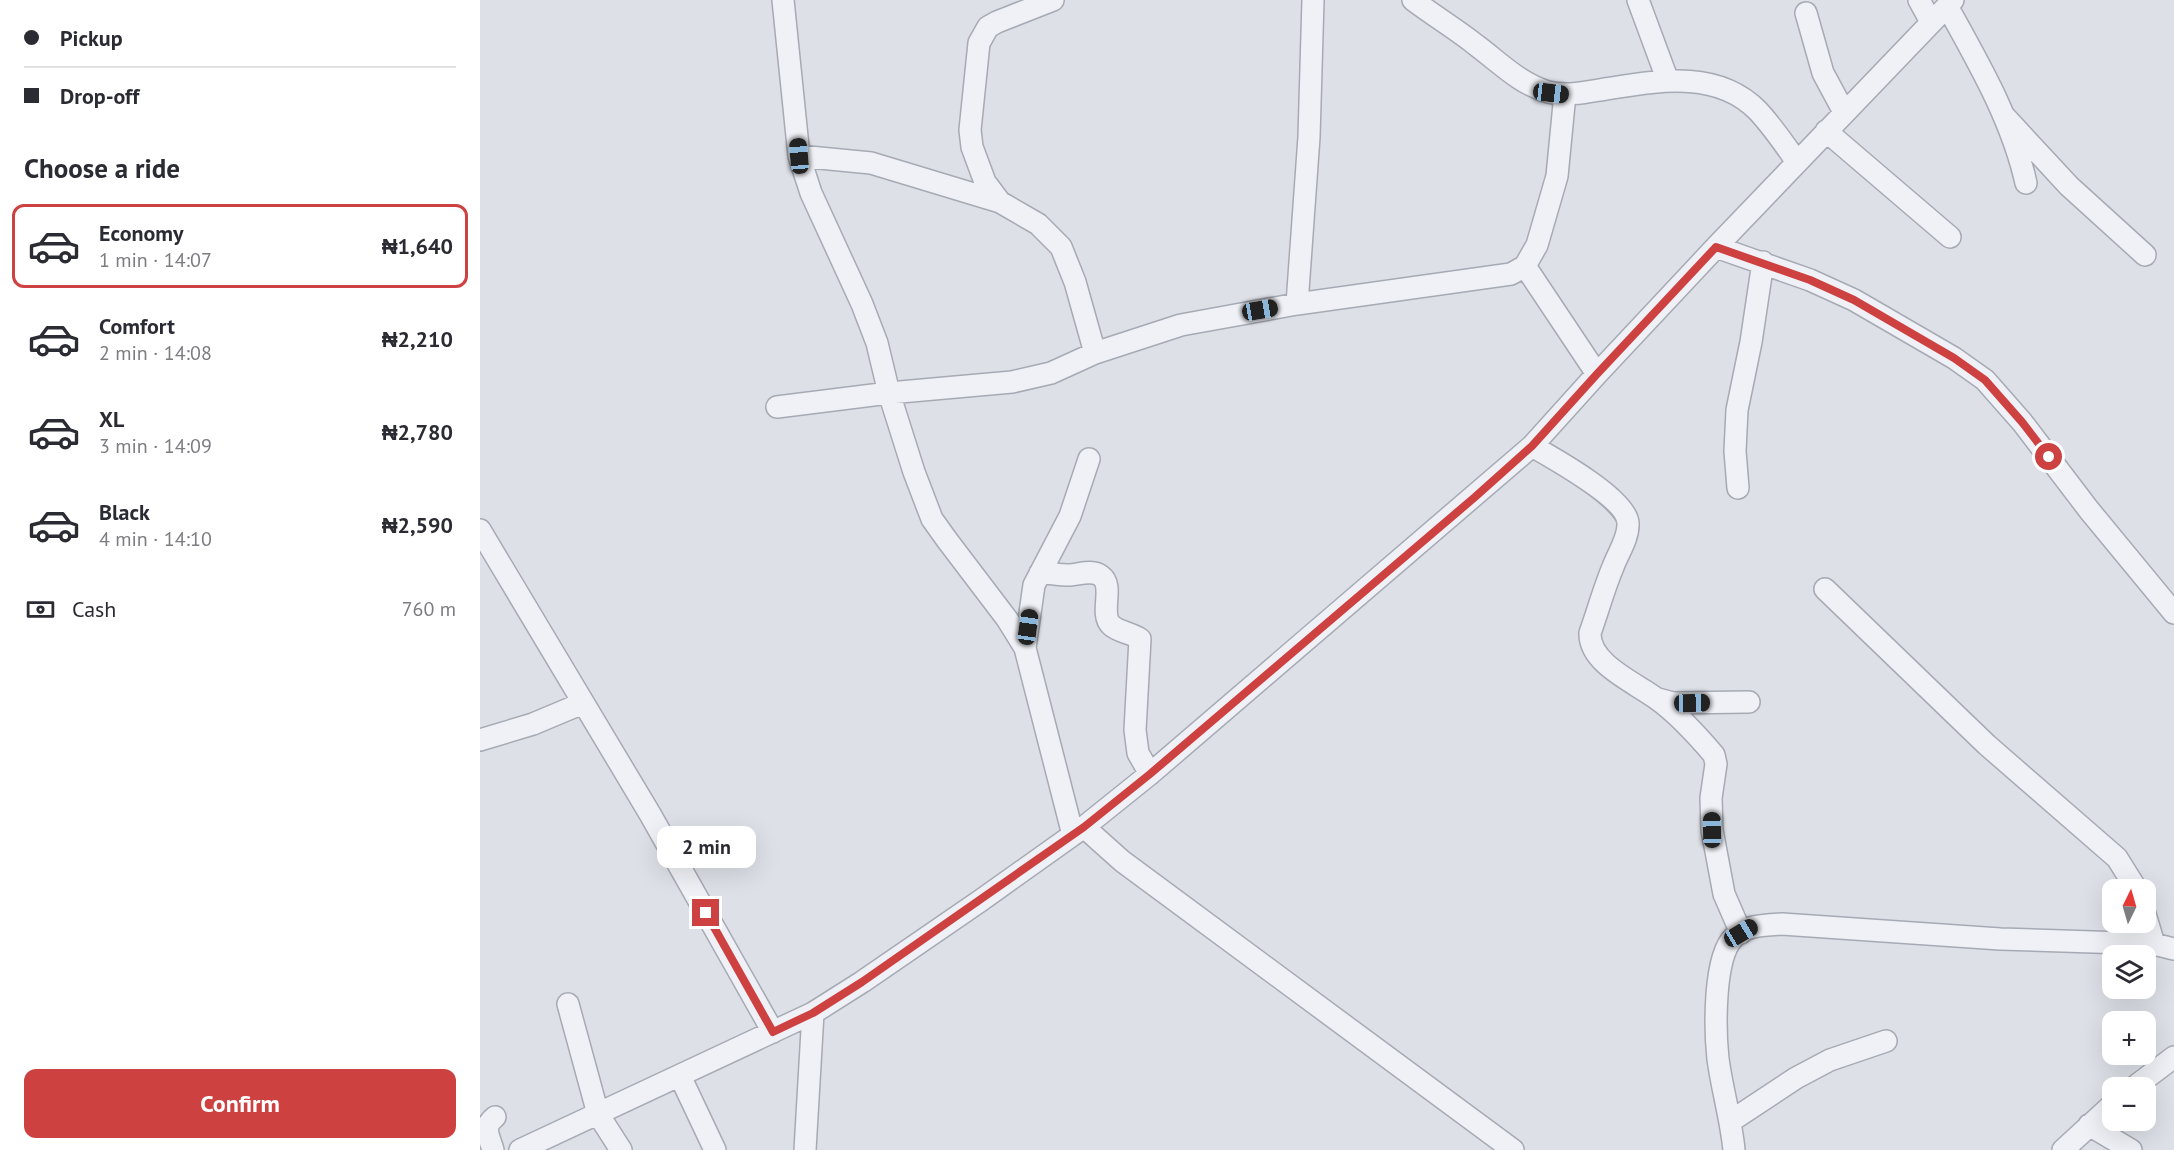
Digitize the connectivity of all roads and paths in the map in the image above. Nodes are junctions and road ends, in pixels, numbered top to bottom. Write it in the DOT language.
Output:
graph roads {
  1 [pos="783,0"];
  2 [pos="1053,0"];
  3 [pos="1313,0"];
  4 [pos="1413,0"];
  5 [pos="1638,0"];
  6 [pos="1919,0"];
  7 [pos="1950,3"];
  8 [pos="1806,13"];
  9 [pos="1931,22"];
  10 [pos="1668,81"];
  11 [pos="1565,94"];
  12 [pos="1844,112"];
  13 [pos="2005,117"];
  14 [pos="1826,131"];
  15 [pos="799,156"];
  16 [pos="1797,162"];
  17 [pos="2026,183"];
  18 [pos="1000,202"];
  19 [pos="1950,237"];
  20 [pos="1716,247"];
  21 [pos="2145,255"];
  22 [pos="1763,262"];
  23 [pos="1525,266"];
  24 [pos="1297,304"];
  25 [pos="1095,353"];
  26 [pos="1597,374"];
  27 [pos="889,393"];
  28 [pos="777,407"];
  29 [pos="1532,446"];
  30 [pos="1089,459"];
  31 [pos="1738,488"];
  32 [pos="480,530"];
  33 [pos="1040,573"];
  34 [pos="1825,589"];
  35 [pos="2174,613"];
  36 [pos="1025,648"];
  37 [pos="1658,699"];
  38 [pos="1749,702"];
  39 [pos="584,703"];
  40 [pos="480,740"];
  41 [pos="1150,774"];
  42 [pos="1078,831"];
  43 [pos="2130,879"];
  44 [pos="1741,933"];
  45 [pos="2156,933"];
  46 [pos="2164,947"];
  47 [pos="568,1004"];
  48 [pos="813,1013"];
  49 [pos="773,1032"];
  50 [pos="1886,1041"];
  51 [pos="2174,1057"];
  52 [pos="680,1076"];
  53 [pos="2146,1077"];
  54 [pos="598,1114"];
  55 [pos="2102,1114"];
  56 [pos="495,1117"];
  57 [pos="1731,1121"];
  58 [pos="2090,1125"];
  59 [pos="493,1150"];
  60 [pos="520,1150"];
  61 [pos="621,1150"];
  62 [pos="715,1150"];
  63 [pos="804,1150"];
  64 [pos="1513,1150"];
  65 [pos="1734,1150"];
  66 [pos="2063,1150"];
  67 [pos="2131,1150"];
  1 -- 15 [label="street"];
  2 -- 18 [label="street"];
  3 -- 24 [label="street"];
  4 -- 11 [label="street"];
  5 -- 10 [label="street"];
  6 -- 9 [label="street"];
  7 -- 9 [label="street"];
  7 -- 13 [label="street"];
  8 -- 12 [label="street"];
  9 -- 12 [label="street"];
  10 -- 11 [label="street"];
  10 -- 16 [label="street"];
  11 -- 23 [label="street"];
  12 -- 14 [label="street"];
  13 -- 17 [label="street"];
  13 -- 21 [label="street"];
  14 -- 16 [label="street"];
  14 -- 19 [label="street"];
  15 -- 18 [label="street"];
  15 -- 27 [label="street"];
  16 -- 20 [label="street"];
  18 -- 25 [label="street"];
  20 -- 22 [label="street"];
  20 -- 26 [label="street"];
  22 -- 31 [label="street"];
  22 -- 35 [label="street"];
  23 -- 24 [label="street"];
  23 -- 26 [label="street"];
  24 -- 25 [label="street"];
  25 -- 27 [label="street"];
  26 -- 29 [label="street"];
  27 -- 28 [label="street"];
  27 -- 36 [label="street"];
  29 -- 37 [label="street"];
  29 -- 41 [label="street"];
  30 -- 33 [label="street"];
  32 -- 39 [label="street"];
  33 -- 36 [label="street"];
  33 -- 41 [label="street"];
  34 -- 43 [label="street"];
  36 -- 42 [label="street"];
  37 -- 38 [label="street"];
  37 -- 44 [label="street"];
  39 -- 40 [label="street"];
  39 -- 49 [label="street"];
  41 -- 42 [label="street"];
  42 -- 48 [label="street"];
  42 -- 64 [label="street"];
  44 -- 46 [label="street"];
  44 -- 57 [label="street"];
  45 -- 46 [label="street"];
  47 -- 54 [label="street"];
  48 -- 49 [label="street"];
  48 -- 63 [label="street"];
  49 -- 52 [label="street"];
  50 -- 57 [label="street"];
  51 -- 53 [label="street"];
  52 -- 54 [label="street"];
  52 -- 62 [label="street"];
  54 -- 60 [label="street"];
  54 -- 61 [label="street"];
  55 -- 58 [label="street"];
  56 -- 59 [label="street"];
  57 -- 65 [label="street"];
  58 -- 66 [label="street"];
  58 -- 67 [label="street"];
}
